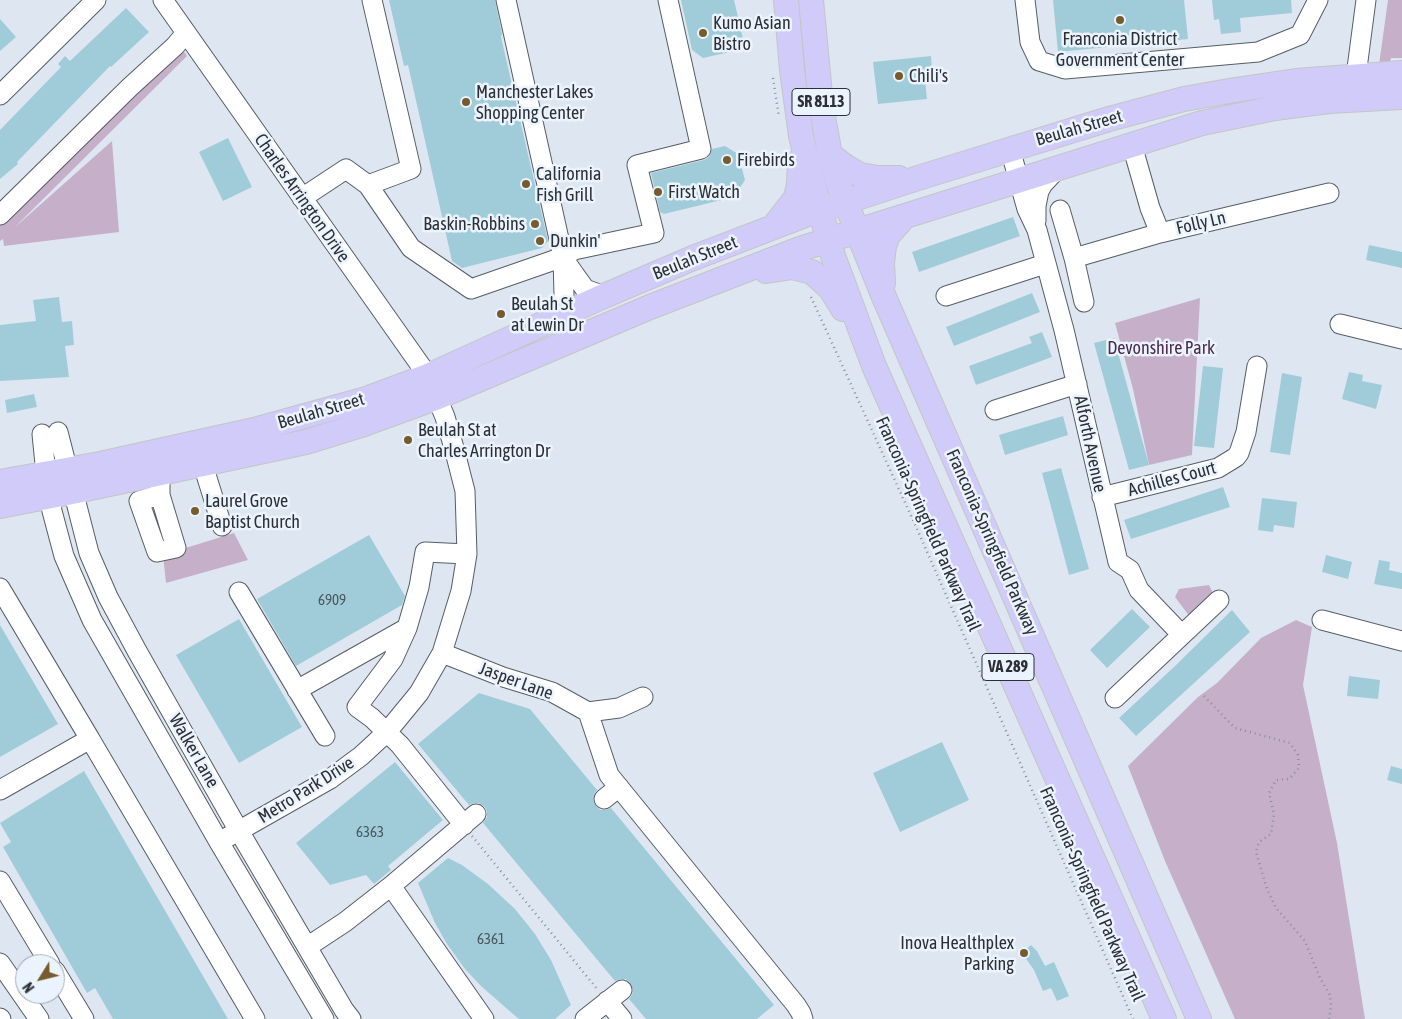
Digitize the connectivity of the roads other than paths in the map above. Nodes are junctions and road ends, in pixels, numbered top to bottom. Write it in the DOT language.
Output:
graph roads {
  1 [pos="96,0"];
  2 [pos="163,0"];
  3 [pos="372,0"];
  4 [pos="506,0"];
  5 [pos="668,0"];
  6 [pos="786,0"];
  7 [pos="811,0"];
  8 [pos="1025,0"];
  9 [pos="1318,0"];
  10 [pos="1366,0"];
  11 [pos="186,33"];
  12 [pos="1402,73"];
  13 [pos="1356,76"];
  14 [pos="0,95"];
  15 [pos="1402,97"];
  16 [pos="801,136"];
  17 [pos="1132,145"];
  18 [pos="1010,149"];
  19 [pos="830,155"];
  20 [pos="1058,168"];
  21 [pos="918,178"];
  22 [pos="1018,180"];
  23 [pos="368,184"];
  24 [pos="1329,193"];
  25 [pos="302,198"];
  26 [pos="845,201"];
  27 [pos="820,210"];
  28 [pos="1060,210"];
  29 [pos="0,215"];
  30 [pos="905,216"];
  31 [pos="772,227"];
  32 [pos="1037,230"];
  33 [pos="857,231"];
  34 [pos="1160,233"];
  35 [pos="828,240"];
  36 [pos="563,257"];
  37 [pos="1074,258"];
  38 [pos="1045,264"];
  39 [pos="718,280"];
  40 [pos="604,296"];
  41 [pos="946,296"];
  42 [pos="884,297"];
  43 [pos="1084,302"];
  44 [pos="562,316"];
  45 [pos="1340,324"];
  46 [pos="1402,339"];
  47 [pos="874,366"];
  48 [pos="1257,366"];
  49 [pos="1077,384"];
  50 [pos="433,387"];
  51 [pos="995,410"];
  52 [pos="50,433"];
  53 [pos="203,465"];
  54 [pos="0,482"];
  55 [pos="59,483"];
  56 [pos="1102,498"];
  57 [pos="0,506"];
  58 [pos="222,526"];
  59 [pos="467,554"];
  60 [pos="0,588"];
  61 [pos="239,592"];
  62 [pos="1219,600"];
  63 [pos="1322,620"];
  64 [pos="407,628"];
  65 [pos="1182,635"];
  66 [pos="1402,641"];
  67 [pos="442,653"];
  68 [pos="297,690"];
  69 [pos="643,697"];
  70 [pos="1115,698"];
  71 [pos="588,712"];
  72 [pos="387,732"];
  73 [pos="324,736"];
  74 [pos="90,739"];
  75 [pos="0,790"];
  76 [pos="239,831"];
  77 [pos="219,842"];
  78 [pos="0,881"];
  79 [pos="391,886"];
  80 [pos="307,946"];
  81 [pos="44,954"];
  82 [pos="0,963"];
  83 [pos="65,988"];
  84 [pos="40,1019"];
  85 [pos="84,1019"];
  86 [pos="255,1019"];
  87 [pos="324,1019"];
  88 [pos="351,1019"];
  89 [pos="484,1019"];
  90 [pos="585,1019"];
  91 [pos="622,1019"];
  92 [pos="802,1019"];
  93 [pos="1164,1019"];
  94 [pos="1199,1019"];
  1 -- 14 [label="street"];
  2 -- 11 [label="street, Charles Arrington Drive"];
  3 -- 23 [label="street"];
  4 -- 36 [label="street"];
  5 -- 36 [label="street"];
  6 -- 16 [label="main road, SR 8113"];
  7 -- 19 [label="main road, SR 8113"];
  8 -- 9 [label="street"];
  10 -- 13 [label="street"];
  11 -- 25 [label="street, Charles Arrington Drive"];
  11 -- 29 [label="street"];
  12 -- 13 [label="main road, Beulah Street"];
  13 -- 18 [label="main road, Beulah Street"];
  15 -- 17 [label="main road, Beulah Street"];
  16 -- 27 [label="main road, SR 8113"];
  16 -- 31 [label="main road"];
  17 -- 20 [label="main road, Beulah Street"];
  17 -- 34 [label="street"];
  18 -- 21 [label="main road, Beulah Street"];
  18 -- 22 [label="street, Alforth Avenue"];
  19 -- 21 [label="main road"];
  19 -- 26 [label="main road, SR 8113"];
  20 -- 22 [label="main road, Beulah Street"];
  20 -- 32 [label="street, Alforth Avenue"];
  21 -- 26 [label="main road, Beulah Street"];
  22 -- 30 [label="main road, Beulah Street"];
  22 -- 32 [label="street, Alforth Avenue"];
  23 -- 25 [label="street"];
  23 -- 36 [label="street"];
  24 -- 34 [label="street, Folly Ln"];
  25 -- 50 [label="street, Charles Arrington Drive"];
  26 -- 27 [label="main road, Beulah Street"];
  26 -- 33 [label="main road, SR 8113"];
  27 -- 31 [label="main road, Beulah Street"];
  27 -- 35 [label="main road, SR 8113"];
  28 -- 37 [label="street"];
  30 -- 33 [label="main road, Beulah Street"];
  30 -- 42 [label="main road"];
  31 -- 40 [label="main road, Beulah Street"];
  32 -- 38 [label="street, Alforth Avenue"];
  33 -- 35 [label="main road, Beulah Street"];
  33 -- 42 [label="main road, Franconia-Springfield Parkway / VA 289"];
  34 -- 37 [label="street, Folly Ln"];
  35 -- 39 [label="main road, Beulah Street"];
  35 -- 47 [label="main road, Franconia-Springfield Parkway / VA 289"];
  36 -- 40 [label="street"];
  36 -- 44 [label="street"];
  37 -- 43 [label="street"];
  38 -- 41 [label="street"];
  38 -- 49 [label="street, Alforth Avenue"];
  39 -- 47 [label="main road"];
  39 -- 50 [label="main road, Beulah Street"];
  40 -- 44 [label="main road, Beulah Street"];
  42 -- 94 [label="main road, Franconia-Springfield Parkway / VA 289"];
  44 -- 50 [label="main road, Beulah Street"];
  45 -- 46 [label="street"];
  47 -- 93 [label="main road, Franconia-Springfield Parkway / VA 289"];
  48 -- 56 [label="street, Achilles Court"];
  49 -- 51 [label="street"];
  49 -- 56 [label="street, Alforth Avenue"];
  50 -- 53 [label="main road, Beulah Street"];
  50 -- 55 [label="main road, Beulah Street"];
  50 -- 59 [label="street, Metro Park Drive"];
  52 -- 55 [label="street"];
  53 -- 55 [label="main road, Beulah Street"];
  53 -- 58 [label="street"];
  54 -- 55 [label="main road, Beulah Street"];
  55 -- 57 [label="main road, Beulah Street"];
  55 -- 76 [label="street, Walker Lane"];
  55 -- 77 [label="street, Walker Lane"];
  56 -- 65 [label="street, Alforth Avenue"];
  59 -- 64 [label="street"];
  59 -- 67 [label="street, Metro Park Drive"];
  60 -- 74 [label="street"];
  61 -- 68 [label="street"];
  62 -- 65 [label="street"];
  63 -- 66 [label="street"];
  64 -- 68 [label="street"];
  64 -- 72 [label="street"];
  65 -- 70 [label="street"];
  67 -- 71 [label="street, Jasper Lane"];
  67 -- 72 [label="street, Metro Park Drive"];
  68 -- 73 [label="street"];
  69 -- 71 [label="street"];
  71 -- 92 [label="street"];
  72 -- 76 [label="street, Metro Park Drive"];
  72 -- 79 [label="street"];
  74 -- 75 [label="street"];
  74 -- 86 [label="street"];
  76 -- 77 [label="street, Metro Park Drive"];
  76 -- 80 [label="street, Walker Lane"];
  77 -- 87 [label="street, Walker Lane"];
  78 -- 81 [label="street"];
  79 -- 80 [label="street"];
  79 -- 89 [label="street"];
  80 -- 88 [label="street, Walker Lane"];
  82 -- 84 [label="street"];
  83 -- 85 [label="street"];
  90 -- 91 [label="street"];
}
